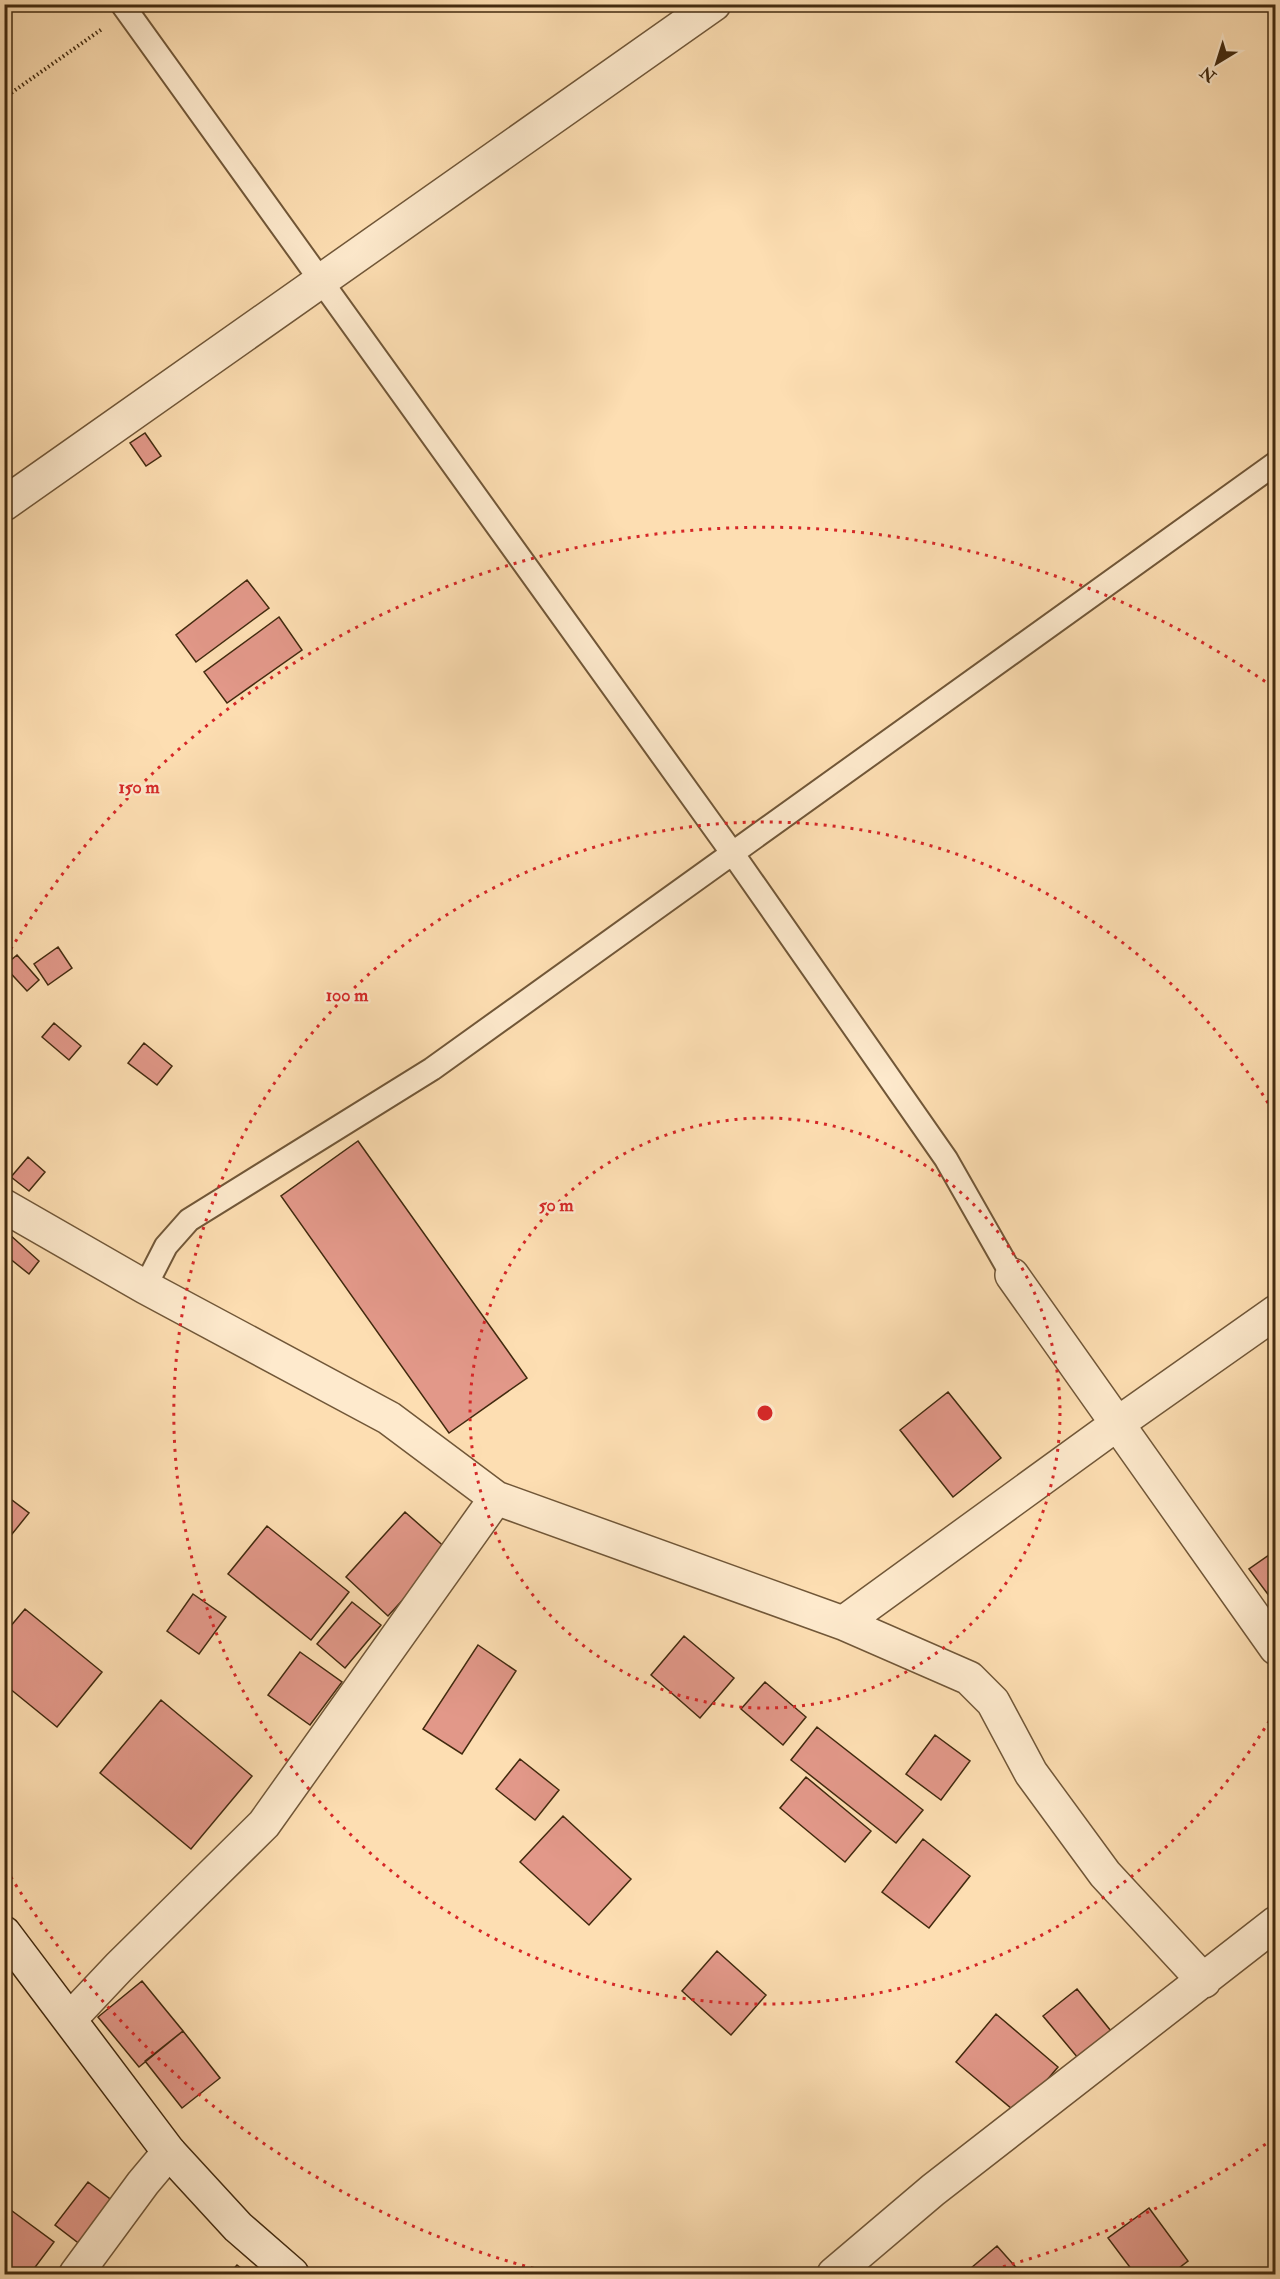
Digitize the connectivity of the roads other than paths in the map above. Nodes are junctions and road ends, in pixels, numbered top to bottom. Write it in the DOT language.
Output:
graph roads {
  1 [pos="714,4"];
  2 [pos="124,8"];
  3 [pos="321,281"];
  4 [pos="1275,463"];
  5 [pos="4,504"];
  6 [pos="733,854"];
  7 [pos="4,1206"];
  8 [pos="1012,1275"];
  9 [pos="145,1287"];
  10 [pos="1275,1312"];
  11 [pos="1117,1424"];
  12 [pos="496,1498"];
  13 [pos="843,1623"];
  14 [pos="1275,1648"];
  15 [pos="1275,1923"];
  16 [pos="4,1933"];
  17 [pos="1204,1981"];
  18 [pos="70,2019"];
  19 [pos="169,2152"];
  20 [pos="76,2274"];
  21 [pos="292,2274"];
  22 [pos="834,2274"];
  1 -- 3 [label="street"];
  2 -- 3 [label="lane"];
  3 -- 5 [label="street"];
  3 -- 6 [label="lane"];
  4 -- 6 [label="lane"];
  6 -- 8 [label="lane"];
  6 -- 9 [label="lane"];
  7 -- 9 [label="street"];
  8 -- 11 [label="street"];
  9 -- 12 [label="street"];
  10 -- 11 [label="street"];
  11 -- 13 [label="street"];
  11 -- 14 [label="street"];
  12 -- 13 [label="street"];
  12 -- 18 [label="street"];
  13 -- 17 [label="street"];
  15 -- 17 [label="street"];
  16 -- 18 [label="street"];
  17 -- 22 [label="street"];
  18 -- 19 [label="street"];
  19 -- 20 [label="street"];
  19 -- 21 [label="street"];
}
